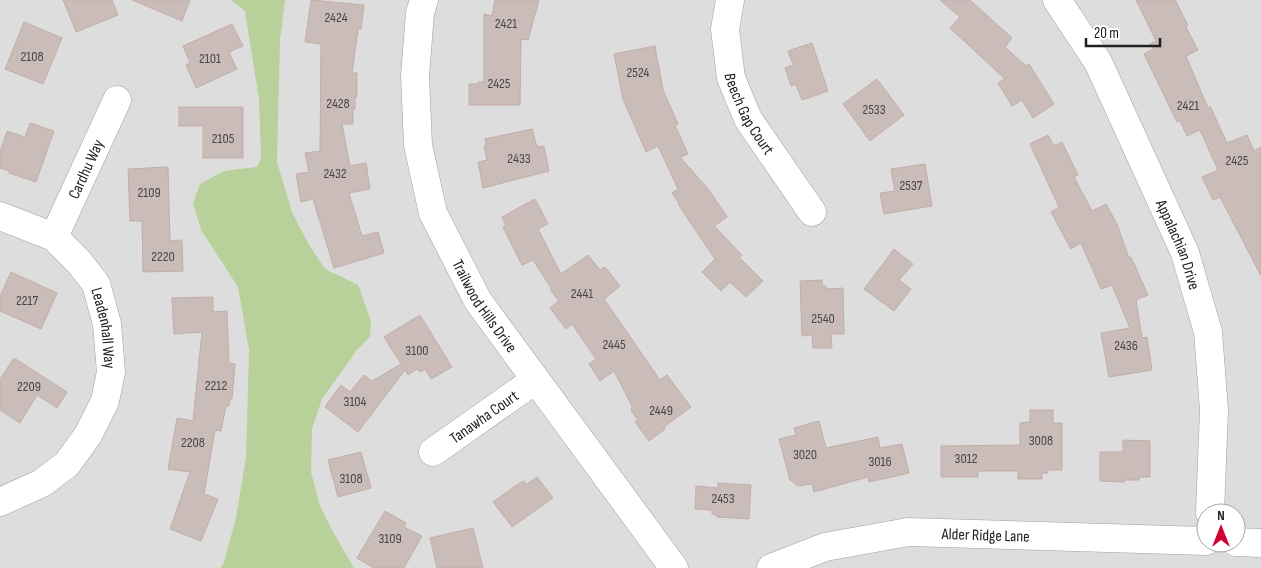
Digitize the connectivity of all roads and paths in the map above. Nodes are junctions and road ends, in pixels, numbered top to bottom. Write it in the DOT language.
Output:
graph roads {
  1 [pos="424,0"];
  2 [pos="730,0"];
  3 [pos="1057,0"];
  4 [pos="116,100"];
  5 [pos="812,212"];
  6 [pos="0,216"];
  7 [pos="54,237"];
  8 [pos="534,380"];
  9 [pos="433,452"];
  10 [pos="0,502"];
  11 [pos="1210,503"];
  12 [pos="1196,541"];
  13 [pos="1246,542"];
  14 [pos="1261,543"];
  15 [pos="674,568"];
  16 [pos="771,568"];
  1 -- 8 [label="street, Trailwood Hills Drive"];
  2 -- 5 [label="street, Beech Gap Court"];
  3 -- 11 [label="street, Appalachian Drive"];
  4 -- 7 [label="street, Cardhu Way"];
  6 -- 7 [label="street, Leadenhall Way"];
  7 -- 10 [label="street, Leadenhall Way"];
  8 -- 9 [label="street, Tanawha Court"];
  8 -- 15 [label="street, Trailwood Hills Drive"];
  12 -- 16 [label="street, Alder Ridge Lane"];
  13 -- 14 [label="street"];
}
